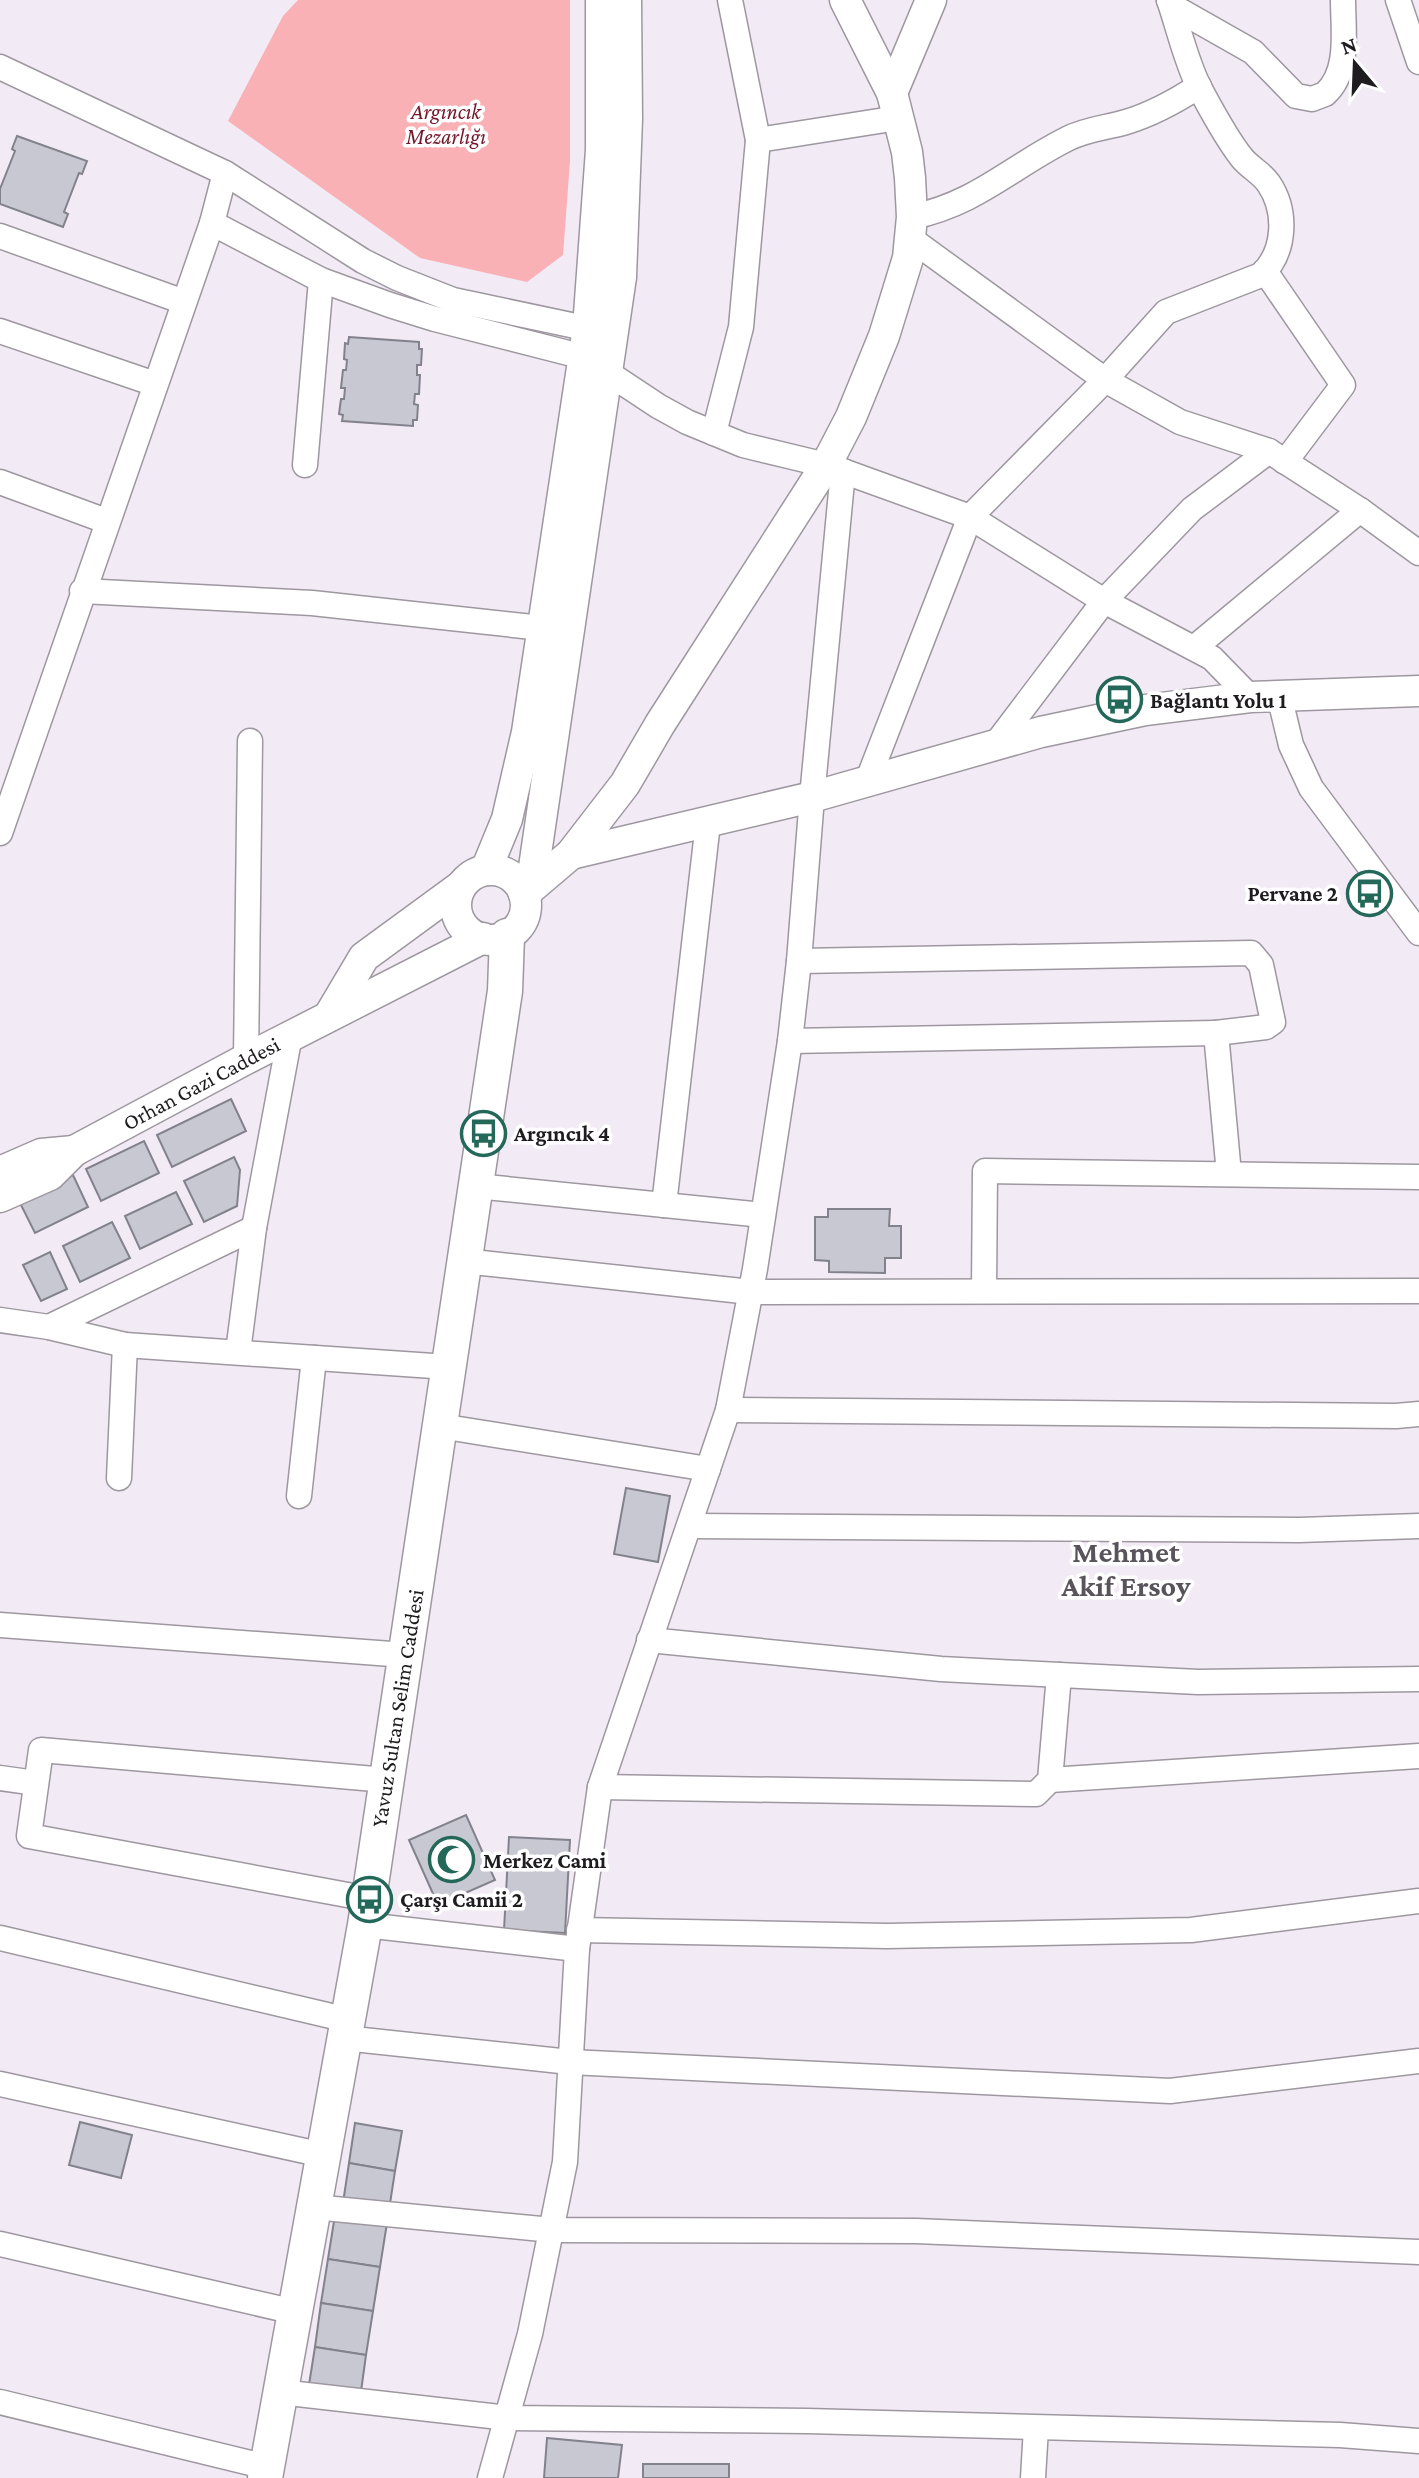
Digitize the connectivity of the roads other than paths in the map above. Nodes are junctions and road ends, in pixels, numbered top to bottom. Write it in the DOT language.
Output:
graph roads {
  1 [pos="601,0"];
  2 [pos="626,0"];
  3 [pos="730,0"];
  4 [pos="845,0"];
  5 [pos="931,0"];
  6 [pos="1169,0"];
  7 [pos="1343,0"];
  8 [pos="1398,0"];
  9 [pos="1419,62"];
  10 [pos="0,67"];
  11 [pos="1199,86"];
  12 [pos="895,105"];
  13 [pos="758,140"];
  14 [pos="225,173"];
  15 [pos="212,223"];
  16 [pos="912,228"];
  17 [pos="0,236"];
  18 [pos="1265,271"];
  19 [pos="321,280"];
  20 [pos="184,302"];
  21 [pos="0,331"];
  22 [pos="598,348"];
  23 [pos="1105,380"];
  24 [pos="155,384"];
  25 [pos="714,433"];
  26 [pos="1277,456"];
  27 [pos="305,465"];
  28 [pos="835,468"];
  29 [pos="0,482"];
  30 [pos="1360,510"];
  31 [pos="970,517"];
  32 [pos="106,521"];
  33 [pos="1419,553"];
  34 [pos="82,591"];
  35 [pos="1104,601"];
  36 [pos="542,628"];
  37 [pos="1194,648"];
  38 [pos="1419,691"];
  39 [pos="1265,696"];
  40 [pos="250,741"];
  41 [pos="995,745"];
  42 [pos="867,782"];
  43 [pos="812,797"];
  44 [pos="708,823"];
  45 [pos="0,833"];
  46 [pos="571,854"];
  47 [pos="474,878"];
  48 [pos="523,891"];
  49 [pos="1419,933"];
  50 [pos="495,937"];
  51 [pos="799,961"];
  52 [pos="329,1016"];
  53 [pos="1216,1033"];
  54 [pos="290,1035"];
  55 [pos="790,1041"];
  56 [pos="246,1059"];
  57 [pos="74,1151"];
  58 [pos="0,1172"];
  59 [pos="1229,1174"];
  60 [pos="1419,1177"];
  61 [pos="476,1186"];
  62 [pos="0,1197"];
  63 [pos="664,1205"];
  64 [pos="763,1215"];
  65 [pos="254,1228"];
  66 [pos="464,1261"];
  67 [pos="984,1291"];
  68 [pos="1419,1291"];
  69 [pos="751,1292"];
  70 [pos="0,1320"];
  71 [pos="49,1327"];
  72 [pos="125,1345"];
  73 [pos="238,1352"];
  74 [pos="314,1358"];
  75 [pos="448,1367"];
  76 [pos="728,1410"];
  77 [pos="1419,1414"];
  78 [pos="440,1426"];
  79 [pos="708,1469"];
  80 [pos="119,1478"];
  81 [pos="299,1496"];
  82 [pos="689,1526"];
  83 [pos="1419,1526"];
  84 [pos="0,1625"];
  85 [pos="649,1640"];
  86 [pos="405,1655"];
  87 [pos="1059,1675"];
  88 [pos="1419,1679"];
  89 [pos="1419,1756"];
  90 [pos="0,1778"];
  91 [pos="386,1780"];
  92 [pos="1050,1780"];
  93 [pos="36,1783"];
  94 [pos="600,1787"];
  95 [pos="1419,1901"];
  96 [pos="367,1912"];
  97 [pos="0,1938"];
  98 [pos="578,1939"];
  99 [pos="346,2029"];
  100 [pos="1419,2061"];
  101 [pos="570,2062"];
  102 [pos="0,2084"];
  103 [pos="323,2155"];
  104 [pos="314,2207"];
  105 [pos="552,2230"];
  106 [pos="0,2244"];
  107 [pos="1419,2252"];
  108 [pos="295,2312"];
  109 [pos="280,2392"];
  110 [pos="0,2402"];
  111 [pos="508,2418"];
  112 [pos="1036,2428"];
  113 [pos="1419,2441"];
  114 [pos="266,2473"];
  115 [pos="490,2478"];
  116 [pos="1033,2478"];
  1 -- 22 [label="street"];
  2 -- 22 [label="street"];
  3 -- 13 [label="street"];
  4 -- 12 [label="street"];
  5 -- 12 [label="street"];
  6 -- 7 [label="street"];
  6 -- 11 [label="street"];
  8 -- 9 [label="street"];
  10 -- 14 [label="street"];
  11 -- 16 [label="street"];
  11 -- 18 [label="street"];
  12 -- 13 [label="street"];
  12 -- 16 [label="street"];
  13 -- 25 [label="street"];
  14 -- 15 [label="street"];
  14 -- 22 [label="street"];
  15 -- 19 [label="street"];
  15 -- 20 [label="street"];
  16 -- 23 [label="street"];
  16 -- 28 [label="street"];
  17 -- 20 [label="street"];
  18 -- 23 [label="street"];
  18 -- 26 [label="street"];
  19 -- 22 [label="street"];
  19 -- 27 [label="street"];
  20 -- 24 [label="street"];
  21 -- 24 [label="street"];
  22 -- 25 [label="street"];
  22 -- 36 [label="street"];
  22 -- 48 [label="street"];
  23 -- 26 [label="street"];
  23 -- 31 [label="street"];
  24 -- 32 [label="street"];
  25 -- 28 [label="street"];
  26 -- 30 [label="street"];
  26 -- 35 [label="street"];
  28 -- 31 [label="street"];
  28 -- 43 [label="street"];
  28 -- 46 [label="street"];
  29 -- 32 [label="street"];
  30 -- 33 [label="street"];
  30 -- 37 [label="street"];
  31 -- 35 [label="street"];
  31 -- 42 [label="street"];
  32 -- 34 [label="street"];
  34 -- 36 [label="street"];
  34 -- 45 [label="street"];
  35 -- 37 [label="street"];
  35 -- 41 [label="street"];
  36 -- 47 [label="street"];
  37 -- 39 [label="street"];
  38 -- 39 [label="street"];
  39 -- 41 [label="street"];
  39 -- 49 [label="street"];
  40 -- 56 [label="street"];
  41 -- 42 [label="street"];
  42 -- 43 [label="street"];
  43 -- 44 [label="street"];
  43 -- 51 [label="street"];
  44 -- 46 [label="street"];
  44 -- 63 [label="street"];
  46 -- 48 [label="street"];
  47 -- 48 [label="street"];
  47 -- 50 [label="street"];
  47 -- 52 [label="street"];
  48 -- 50 [label="street"];
  50 -- 52 [label="street, Orhan Gazi Caddesi"];
  50 -- 61 [label="main road, Yavuz Sultan Selim Caddesi"];
  51 -- 53 [label="street"];
  51 -- 55 [label="street"];
  52 -- 54 [label="street, Orhan Gazi Caddesi"];
  53 -- 55 [label="street"];
  53 -- 59 [label="street"];
  54 -- 56 [label="street, Orhan Gazi Caddesi"];
  54 -- 65 [label="street"];
  55 -- 64 [label="street"];
  56 -- 57 [label="street, Orhan Gazi Caddesi"];
  57 -- 58 [label="street, Orhan Gazi Caddesi"];
  57 -- 62 [label="street, Orhan Gazi Caddesi"];
  59 -- 60 [label="street"];
  59 -- 67 [label="street"];
  61 -- 63 [label="street"];
  61 -- 66 [label="main road, Yavuz Sultan Selim Caddesi"];
  63 -- 64 [label="street"];
  64 -- 69 [label="street"];
  65 -- 71 [label="street"];
  65 -- 73 [label="street"];
  66 -- 69 [label="street"];
  66 -- 75 [label="main road, Yavuz Sultan Selim Caddesi"];
  67 -- 68 [label="street"];
  67 -- 69 [label="street"];
  69 -- 76 [label="street"];
  70 -- 71 [label="street"];
  71 -- 72 [label="street"];
  72 -- 73 [label="street"];
  72 -- 80 [label="street"];
  73 -- 74 [label="street"];
  74 -- 75 [label="street"];
  74 -- 81 [label="street"];
  75 -- 78 [label="main road, Yavuz Sultan Selim Caddesi"];
  76 -- 77 [label="street"];
  76 -- 79 [label="street"];
  78 -- 79 [label="street"];
  78 -- 86 [label="main road, Yavuz Sultan Selim Caddesi"];
  79 -- 82 [label="street"];
  82 -- 83 [label="street"];
  82 -- 85 [label="street"];
  84 -- 86 [label="street"];
  85 -- 87 [label="street"];
  85 -- 94 [label="street"];
  86 -- 91 [label="main road, Yavuz Sultan Selim Caddesi"];
  87 -- 88 [label="street"];
  87 -- 92 [label="street"];
  89 -- 92 [label="street"];
  90 -- 93 [label="street"];
  91 -- 93 [label="street"];
  91 -- 96 [label="main road, Yavuz Sultan Selim Caddesi"];
  92 -- 94 [label="street"];
  93 -- 96 [label="street"];
  94 -- 98 [label="street"];
  95 -- 98 [label="street"];
  96 -- 98 [label="street"];
  96 -- 99 [label="main road, Yavuz Sultan Selim Caddesi"];
  97 -- 99 [label="street"];
  98 -- 101 [label="street"];
  99 -- 101 [label="street"];
  99 -- 103 [label="main road, Yavuz Sultan Selim Caddesi"];
  100 -- 101 [label="street"];
  101 -- 105 [label="street"];
  102 -- 103 [label="street"];
  103 -- 104 [label="main road, Yavuz Sultan Selim Caddesi"];
  104 -- 105 [label="street"];
  104 -- 108 [label="main road, Yavuz Sultan Selim Caddesi"];
  105 -- 107 [label="street"];
  105 -- 111 [label="street"];
  106 -- 108 [label="street"];
  108 -- 109 [label="main road, Yavuz Sultan Selim Caddesi"];
  109 -- 111 [label="street"];
  109 -- 114 [label="main road, Yavuz Sultan Selim Caddesi"];
  110 -- 114 [label="street"];
  111 -- 112 [label="street"];
  111 -- 115 [label="street"];
  112 -- 113 [label="street"];
  112 -- 116 [label="street"];
}
